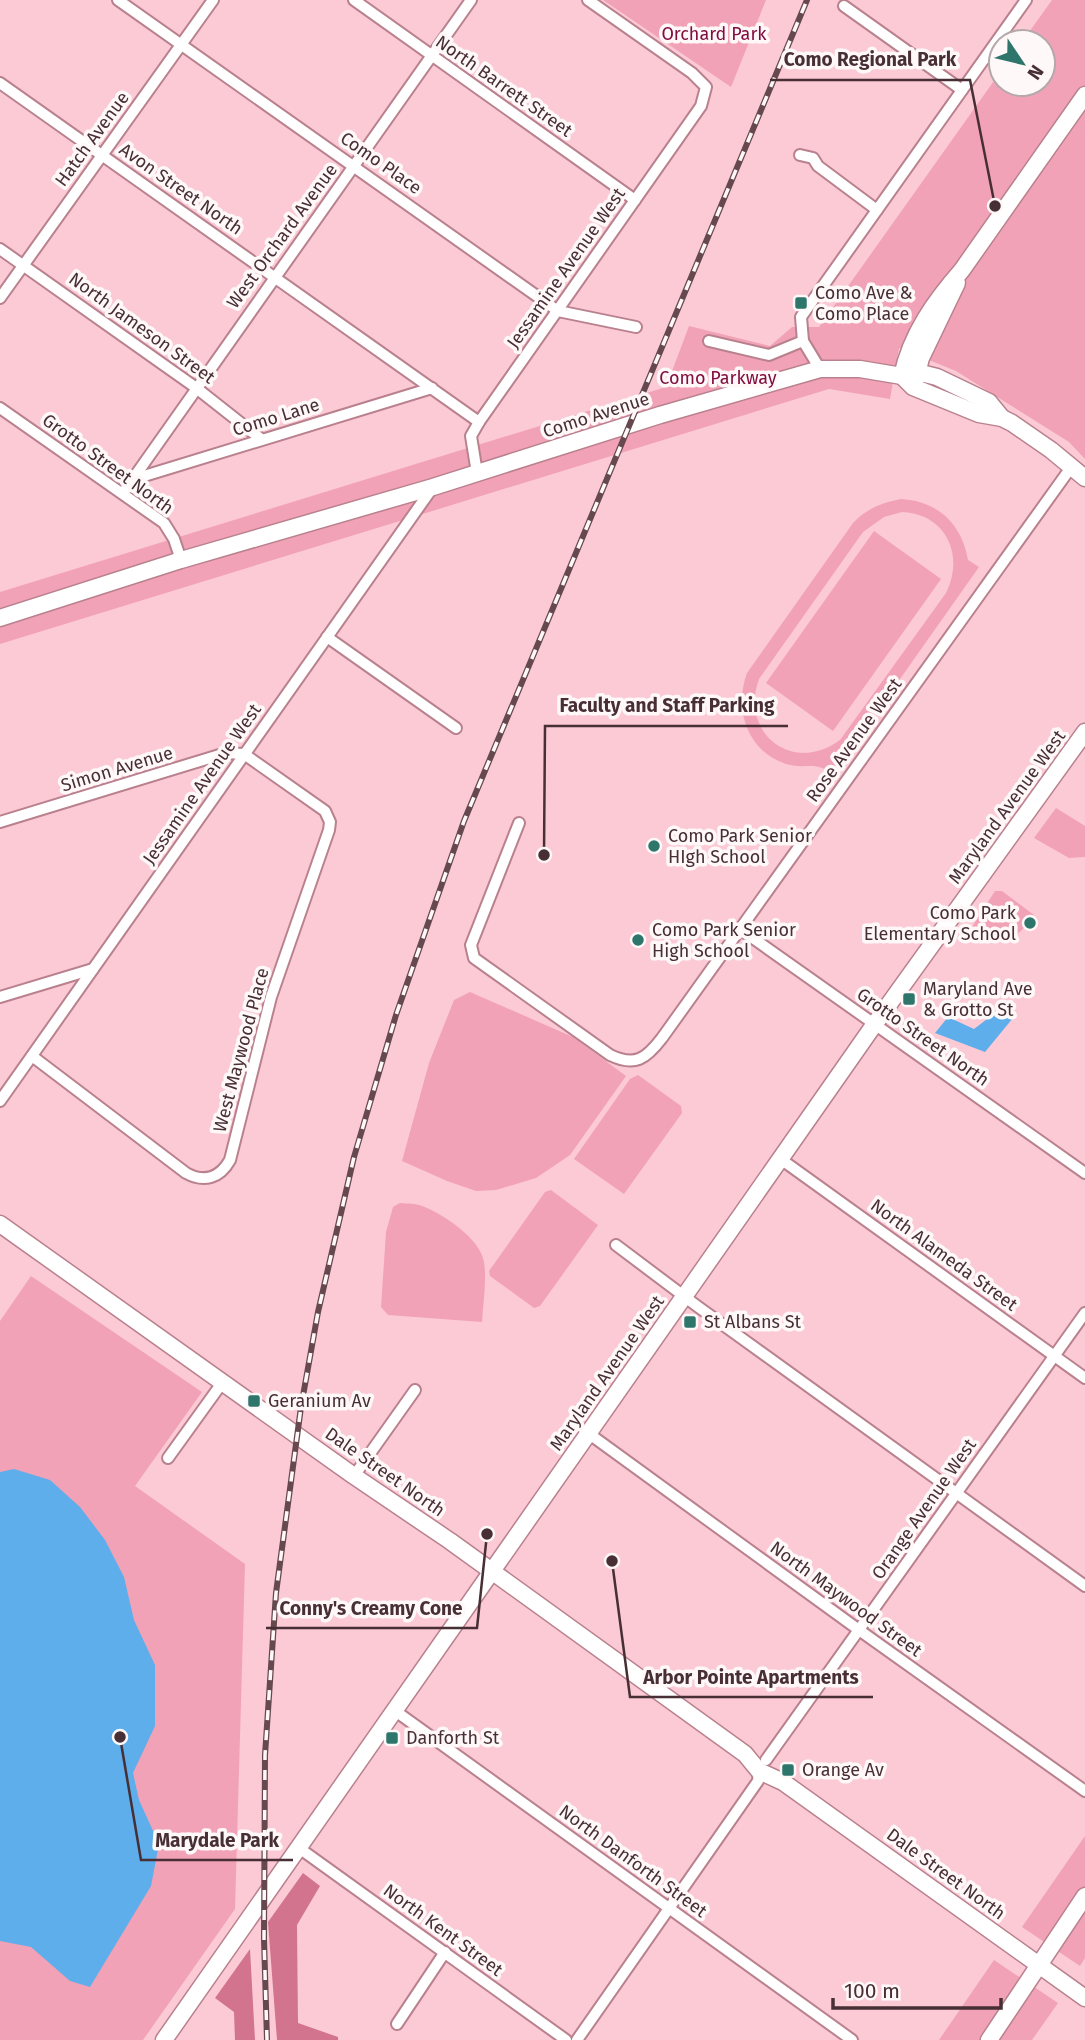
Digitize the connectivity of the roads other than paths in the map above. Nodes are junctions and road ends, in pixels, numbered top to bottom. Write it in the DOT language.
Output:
graph roads {
  1 [pos="118,0"];
  2 [pos="213,0"];
  3 [pos="354,0"];
  4 [pos="471,0"];
  5 [pos="588,0"];
  6 [pos="1026,0"];
  7 [pos="844,6"];
  8 [pos="181,45"];
  9 [pos="431,55"];
  10 [pos="0,83"];
  11 [pos="962,90"];
  12 [pos="1085,94"];
  13 [pos="102,154"];
  14 [pos="800,155"];
  15 [pos="354,165"];
  16 [pos="635,200"];
  17 [pos="877,210"];
  18 [pos="0,249"];
  19 [pos="23,265"];
  20 [pos="962,270"];
  21 [pos="275,276"];
  22 [pos="0,298"];
  23 [pos="558,311"];
  24 [pos="636,327"];
  25 [pos="936,328"];
  26 [pos="709,341"];
  27 [pos="803,341"];
  28 [pos="820,369"];
  29 [pos="911,378"];
  30 [pos="953,385"];
  31 [pos="195,387"];
  32 [pos="432,388"];
  33 [pos="0,408"];
  34 [pos="1002,418"];
  35 [pos="479,422"];
  36 [pos="261,439"];
  37 [pos="1072,466"];
  38 [pos="477,473"];
  39 [pos="1085,478"];
  40 [pos="131,480"];
  41 [pos="433,487"];
  42 [pos="123,493"];
  43 [pos="181,560"];
  44 [pos="0,618"];
  45 [pos="327,638"];
  46 [pos="456,728"];
  47 [pos="1085,732"];
  48 [pos="244,754"];
  49 [pos="0,822"];
  50 [pos="519,823"];
  51 [pos="740,929"];
  52 [pos="93,969"];
  53 [pos="0,997"];
  54 [pos="874,1025"];
  55 [pos="32,1056"];
  56 [pos="0,1101"];
  57 [pos="782,1160"];
  58 [pos="1085,1173"];
  59 [pos="0,1224"];
  60 [pos="616,1245"];
  61 [pos="684,1297"];
  62 [pos="1085,1313"];
  63 [pos="1054,1356"];
  64 [pos="1085,1378"];
  65 [pos="222,1382"];
  66 [pos="415,1390"];
  67 [pos="588,1433"];
  68 [pos="168,1458"];
  69 [pos="354,1476"];
  70 [pos="957,1492"];
  71 [pos="491,1571"];
  72 [pos="1085,1586"];
  73 [pos="859,1630"];
  74 [pos="394,1710"];
  75 [pos="763,1766"];
  76 [pos="1085,1791"];
  77 [pos="299,1848"];
  78 [pos="1085,1895"];
  79 [pos="669,1908"];
  80 [pos="445,1952"];
  81 [pos="1040,1965"];
  82 [pos="1085,1998"];
  83 [pos="397,2024"];
  84 [pos="164,2040"];
  85 [pos="566,2040"];
  86 [pos="577,2040"];
  87 [pos="852,2040"];
  88 [pos="989,2040"];
  1 -- 8 [label="street, Como Place"];
  2 -- 8 [label="street, Hatch Avenue"];
  3 -- 9 [label="street, North Barrett Street"];
  4 -- 9 [label="street, West Orchard Avenue"];
  5 -- 16 [label="street, Jessamine Avenue West"];
  6 -- 11 [label="street"];
  7 -- 11 [label="street"];
  8 -- 13 [label="street, Hatch Avenue"];
  8 -- 15 [label="street, Como Place"];
  9 -- 15 [label="street, West Orchard Avenue"];
  9 -- 16 [label="street, North Barrett Street"];
  10 -- 13 [label="street, Avon Street North"];
  11 -- 17 [label="street"];
  12 -- 20 [label="street"];
  13 -- 19 [label="street, Hatch Avenue"];
  13 -- 21 [label="street, Avon Street North"];
  14 -- 17 [label="street"];
  15 -- 21 [label="street, West Orchard Avenue"];
  15 -- 23 [label="street, Como Place"];
  16 -- 23 [label="street, Jessamine Avenue West"];
  17 -- 27 [label="street"];
  18 -- 19 [label="street, North Jameson Street"];
  19 -- 22 [label="street, Hatch Avenue"];
  19 -- 31 [label="street, North Jameson Street"];
  20 -- 25 [label="street"];
  20 -- 29 [label="street"];
  21 -- 31 [label="street, West Orchard Avenue"];
  21 -- 32 [label="street, Avon Street North"];
  23 -- 24 [label="street, Como Place"];
  23 -- 35 [label="street, Jessamine Avenue West"];
  25 -- 29 [label="street"];
  25 -- 30 [label="street"];
  26 -- 27 [label="street"];
  27 -- 28 [label="street"];
  28 -- 29 [label="street, Como Avenue"];
  28 -- 38 [label="street, Como Avenue"];
  29 -- 30 [label="street"];
  29 -- 34 [label="street"];
  30 -- 34 [label="street"];
  31 -- 36 [label="street, North Jameson Street"];
  31 -- 40 [label="street, West Orchard Avenue"];
  32 -- 35 [label="street, Avon Street North"];
  32 -- 36 [label="street, Como Lane"];
  33 -- 42 [label="street, Grotto Street North"];
  34 -- 37 [label="street"];
  35 -- 38 [label="street, Jessamine Avenue West"];
  36 -- 40 [label="street, Como Lane"];
  37 -- 39 [label="street"];
  37 -- 51 [label="street, Rose Avenue West"];
  38 -- 41 [label="street, Como Avenue"];
  40 -- 42 [label="street, West Orchard Avenue"];
  41 -- 43 [label="street, Como Avenue"];
  41 -- 45 [label="street, Jessamine Avenue West"];
  42 -- 43 [label="street, Grotto Street North"];
  43 -- 44 [label="street, Como Avenue"];
  45 -- 46 [label="street"];
  45 -- 48 [label="street, Jessamine Avenue West"];
  47 -- 54 [label="street, Maryland Avenue West"];
  48 -- 49 [label="street, Simon Avenue"];
  48 -- 52 [label="street, Jessamine Avenue West"];
  48 -- 55 [label="street, West Maywood Place"];
  50 -- 51 [label="street, Rose Avenue West"];
  51 -- 54 [label="street, Grotto Street North"];
  52 -- 53 [label="street"];
  52 -- 55 [label="street, Jessamine Avenue West"];
  54 -- 57 [label="street, Maryland Avenue West"];
  54 -- 58 [label="street, Grotto Street North"];
  55 -- 56 [label="street, Jessamine Avenue West"];
  57 -- 61 [label="street, Maryland Avenue West"];
  57 -- 63 [label="street, North Alameda Street"];
  59 -- 65 [label="street, Dale Street North"];
  60 -- 61 [label="street"];
  61 -- 67 [label="street, Maryland Avenue West"];
  61 -- 70 [label="street"];
  62 -- 63 [label="street, Orange Avenue West"];
  63 -- 64 [label="street, North Alameda Street"];
  63 -- 70 [label="street, Orange Avenue West"];
  65 -- 68 [label="street"];
  65 -- 69 [label="street, Dale Street North"];
  66 -- 69 [label="street"];
  67 -- 71 [label="street, Maryland Avenue West"];
  67 -- 73 [label="street, North Maywood Street"];
  69 -- 71 [label="street, Dale Street North"];
  70 -- 72 [label="street"];
  70 -- 73 [label="street, Orange Avenue West"];
  71 -- 74 [label="street, Maryland Avenue West"];
  71 -- 75 [label="street, Dale Street North"];
  73 -- 75 [label="street, Orange Avenue West"];
  73 -- 76 [label="street, North Maywood Street"];
  74 -- 77 [label="street, Maryland Avenue West"];
  74 -- 79 [label="street, North Danforth Street"];
  75 -- 79 [label="street, Orange Avenue West"];
  75 -- 81 [label="street, Dale Street North"];
  77 -- 80 [label="street, North Kent Street"];
  77 -- 84 [label="street, Maryland Avenue West"];
  78 -- 81 [label="street"];
  79 -- 86 [label="street, Orange Avenue West"];
  79 -- 87 [label="street, North Danforth Street"];
  80 -- 83 [label="street"];
  80 -- 85 [label="street, North Kent Street"];
  81 -- 82 [label="street, Dale Street North"];
  81 -- 88 [label="street"];
}
